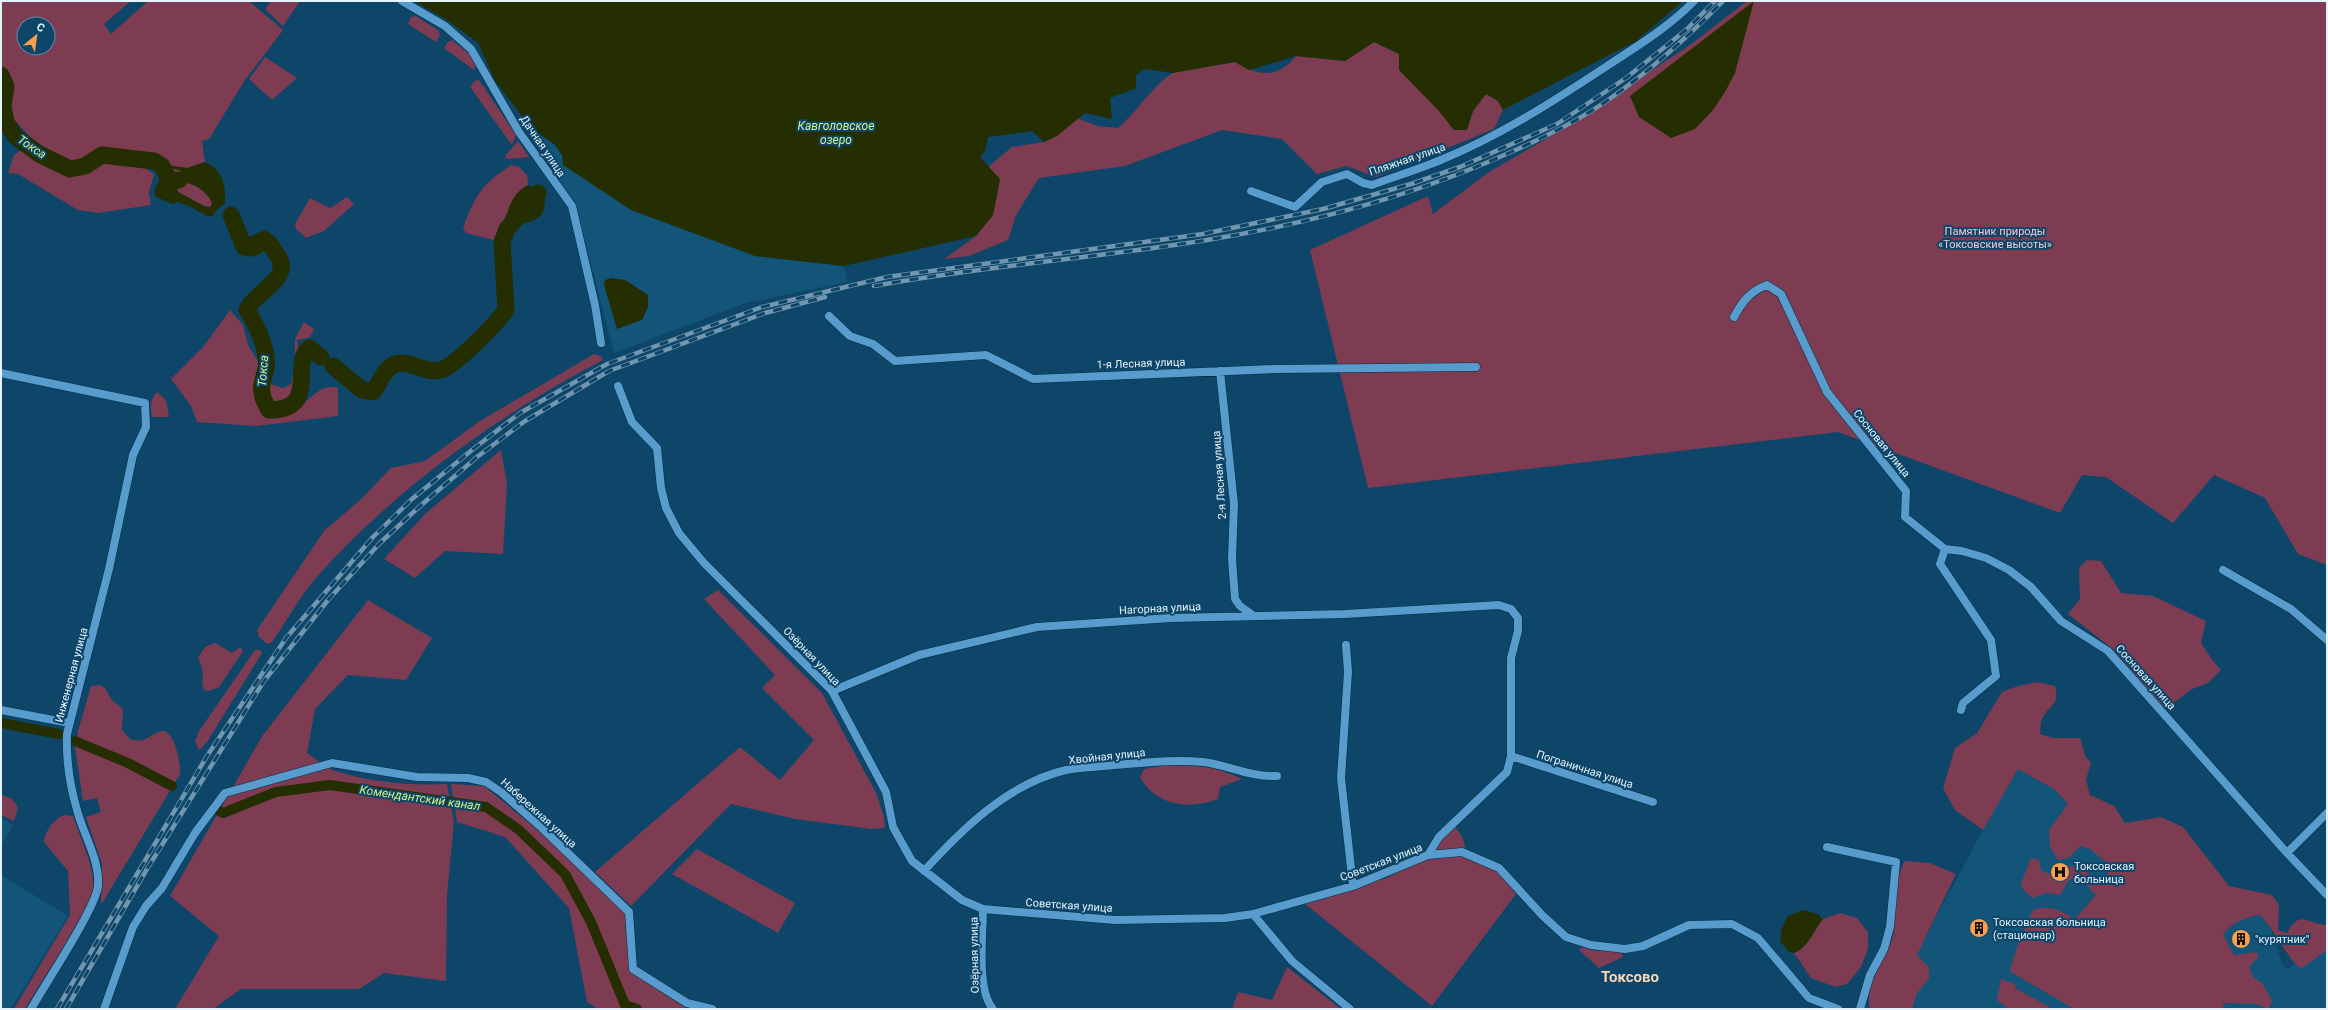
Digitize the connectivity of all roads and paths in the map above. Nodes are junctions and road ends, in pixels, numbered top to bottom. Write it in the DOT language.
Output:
graph roads {
  1 [pos="402,1"];
  2 [pos="1694,1"];
  3 [pos="1252,191"];
  4 [pos="829,316"];
  5 [pos="1734,317"];
  6 [pos="601,343"];
  7 [pos="1476,367"];
  8 [pos="1220,371"];
  9 [pos="1,373"];
  10 [pos="618,386"];
  11 [pos="1945,549"];
  12 [pos="2223,570"];
  13 [pos="1255,616"];
  14 [pos="2327,640"];
  15 [pos="1346,645"];
  16 [pos="832,691"];
  17 [pos="1,710"];
  18 [pos="1960,710"];
  19 [pos="69,723"];
  20 [pos="1511,756"];
  21 [pos="1277,776"];
  22 [pos="1653,802"];
  23 [pos="2327,813"];
  24 [pos="1827,847"];
  25 [pos="2287,853"];
  26 [pos="1428,855"];
  27 [pos="924,871"];
  28 [pos="1353,886"];
  29 [pos="2327,895"];
  30 [pos="984,909"];
  31 [pos="1253,914"];
  32 [pos="31,1009"];
  33 [pos="104,1009"];
  34 [pos="712,1009"];
  35 [pos="993,1009"];
  36 [pos="1350,1009"];
  37 [pos="1838,1009"];
  38 [pos="1860,1009"];
  1 -- 6 [label="street, Дачная улица"];
  2 -- 3 [label="street, Пляжная улица"];
  4 -- 8 [label="street, 1-я Лесная улица"];
  5 -- 11 [label="street, Сосновая улица"];
  7 -- 8 [label="street, 1-я Лесная улица"];
  8 -- 13 [label="street, 2-я Лесная улица"];
  9 -- 19 [label="street, Инженерная улица"];
  10 -- 16 [label="street, Озёрная улица"];
  11 -- 18 [label="street"];
  11 -- 25 [label="street, Сосновая улица"];
  12 -- 14 [label="street"];
  13 -- 16 [label="street, Нагорная улица"];
  13 -- 20 [label="street, Нагорная улица"];
  15 -- 28 [label="street"];
  16 -- 27 [label="street, Озёрная улица"];
  17 -- 19 [label="street"];
  19 -- 32 [label="street, Инженерная улица"];
  20 -- 22 [label="street, Пограничная улица"];
  20 -- 26 [label="street"];
  21 -- 27 [label="street, Хвойная улица"];
  23 -- 25 [label="street"];
  24 -- 38 [label="street"];
  25 -- 29 [label="street, Сосновая улица"];
  26 -- 28 [label="street, Советская улица"];
  26 -- 37 [label="street, Советская улица"];
  27 -- 30 [label="street, Озёрная улица"];
  28 -- 31 [label="street, Советская улица"];
  30 -- 31 [label="street, Советская улица"];
  30 -- 35 [label="street, Озёрная улица"];
  31 -- 36 [label="street"];
  33 -- 34 [label="street, Набережная улица"];
}
